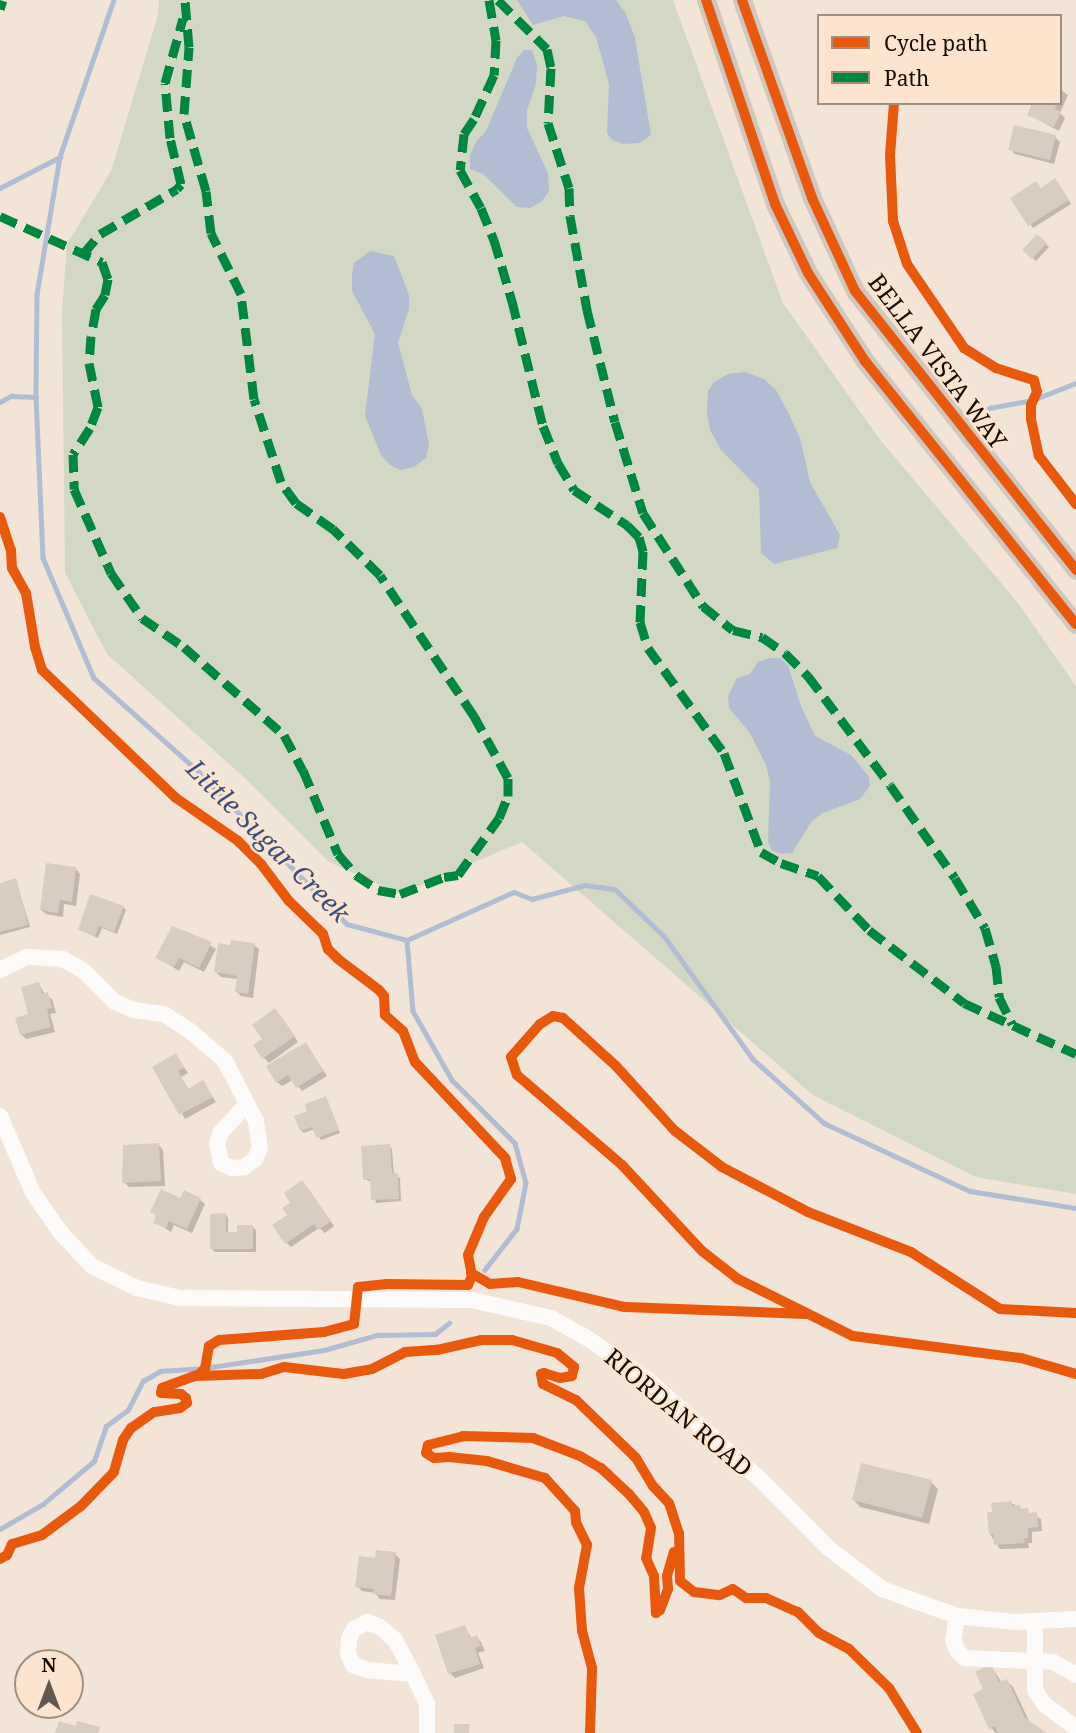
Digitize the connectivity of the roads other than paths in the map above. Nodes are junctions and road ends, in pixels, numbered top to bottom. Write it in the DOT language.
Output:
graph roads {
  1 [pos="706,0"];
  2 [pos="742,0"];
  3 [pos="1076,570"];
  4 [pos="1076,624"];
  5 [pos="0,970"];
  6 [pos="247,1104"];
  7 [pos="0,1116"];
  8 [pos="957,1616"];
  9 [pos="1076,1619"];
  10 [pos="1035,1622"];
  11 [pos="1035,1660"];
  12 [pos="413,1674"];
  13 [pos="1076,1675"];
  14 [pos="1076,1728"];
  15 [pos="427,1733"];
  1 -- 4 [label="main road"];
  2 -- 3 [label="main road, BELLA VISTA WAY"];
  5 -- 6 [label="street"];
  7 -- 8 [label="street, RIORDAN ROAD"];
  8 -- 10 [label="street, RIORDAN ROAD"];
  8 -- 11 [label="street"];
  9 -- 10 [label="street, RIORDAN ROAD"];
  10 -- 11 [label="street"];
  11 -- 13 [label="street"];
  11 -- 14 [label="street"];
  12 -- 15 [label="street"];
}
